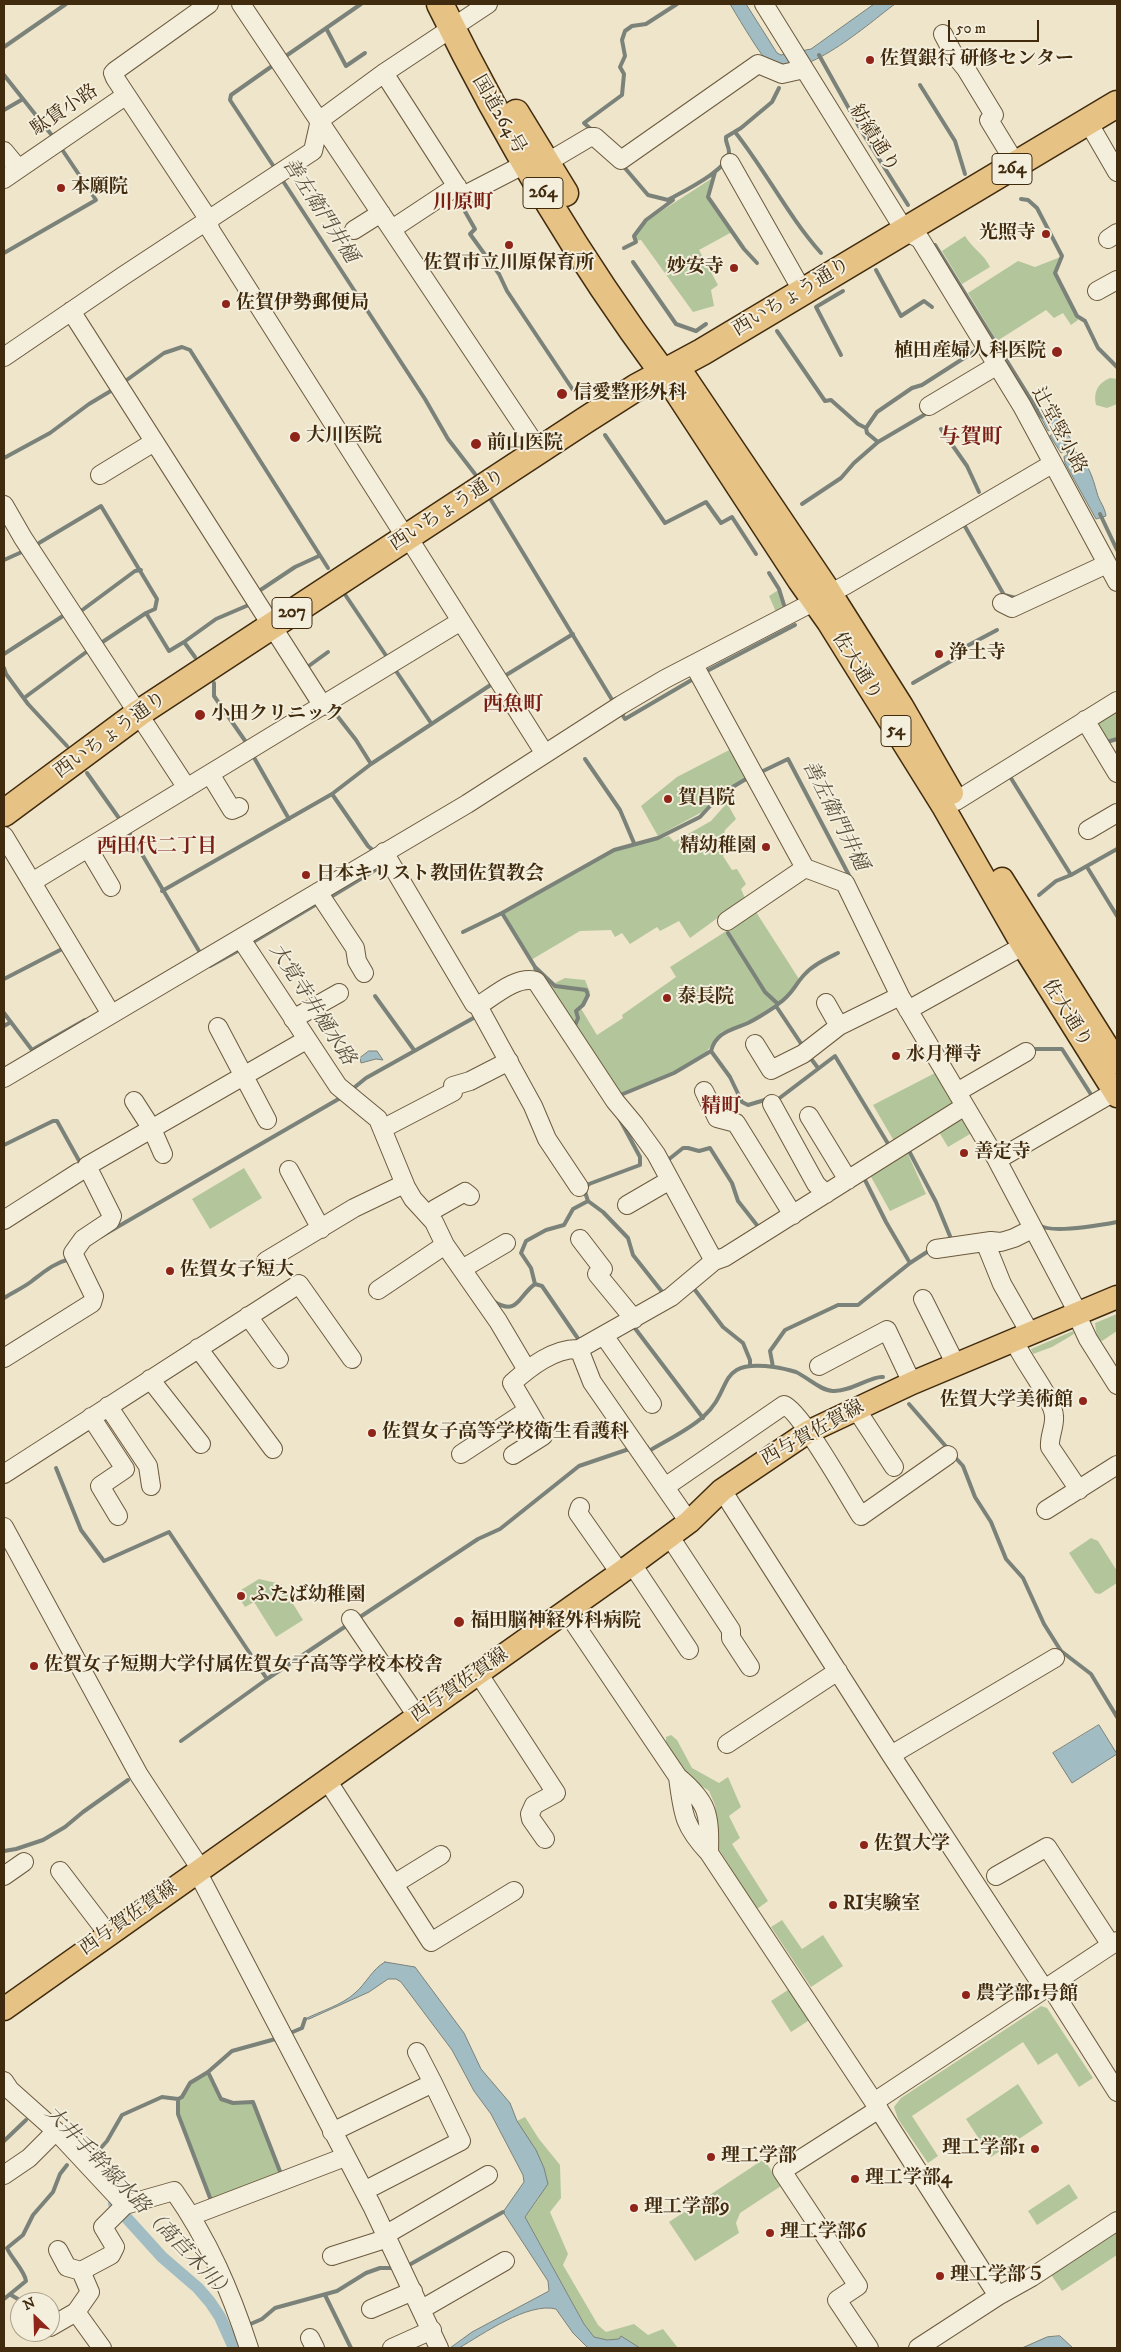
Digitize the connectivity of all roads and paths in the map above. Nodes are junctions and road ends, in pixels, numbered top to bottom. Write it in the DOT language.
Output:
graph roads {
  1 [pos="241,4"];
  2 [pos="440,4"];
  3 [pos="488,4"];
  4 [pos="764,4"];
  5 [pos="204,5"];
  6 [pos="459,17"];
  7 [pos="943,34"];
  8 [pos="804,68"];
  9 [pos="384,73"];
  10 [pos="125,96"];
  11 [pos="1117,104"];
  12 [pos="320,120"];
  13 [pos="1088,122"];
  14 [pos="4,151"];
  15 [pos="730,163"];
  16 [pos="536,164"];
  17 [pos="1017,166"];
  18 [pos="18,168"];
  19 [pos="1117,172"];
  20 [pos="4,179"];
  21 [pos="453,188"];
  22 [pos="381,213"];
  23 [pos="208,221"];
  24 [pos="392,229"];
  25 [pos="354,230"];
  26 [pos="905,231"];
  27 [pos="1117,280"];
  28 [pos="1098,291"];
  29 [pos="803,292"];
  30 [pos="70,311"];
  31 [pos="4,357"];
  32 [pos="996,366"];
  33 [pos="670,369"];
  34 [pos="929,406"];
  35 [pos="154,442"];
  36 [pos="539,450"];
  37 [pos="1052,464"];
  38 [pos="100,475"];
  39 [pos="4,505"];
  40 [pos="406,538"];
  41 [pos="1113,570"];
  42 [pos="822,596"];
  43 [pos="1002,603"];
  44 [pos="461,622"];
  45 [pos="272,626"];
  46 [pos="698,671"];
  47 [pos="1117,701"];
  48 [pos="323,706"];
  49 [pos="139,713"];
  50 [pos="1086,720"];
  51 [pos="545,754"];
  52 [pos="210,774"];
  53 [pos="1117,774"];
  54 [pos="187,788"];
  55 [pos="956,801"];
  56 [pos="239,808"];
  57 [pos="4,813"];
  58 [pos="1117,813"];
  59 [pos="1088,830"];
  60 [pos="4,836"];
  61 [pos="88,848"];
  62 [pos="380,855"];
  63 [pos="805,868"];
  64 [pos="32,882"];
  65 [pos="111,887"];
  66 [pos="322,898"];
  67 [pos="727,921"];
  68 [pos="244,944"];
  69 [pos="1023,946"];
  70 [pos="364,973"];
  71 [pos="339,993"];
  72 [pos="826,1003"];
  73 [pos="910,1005"];
  74 [pos="109,1010"];
  75 [pos="480,1010"];
  76 [pos="298,1016"];
  77 [pos="839,1026"];
  78 [pos="218,1027"];
  79 [pos="306,1040"];
  80 [pos="755,1044"];
  81 [pos="1026,1052"];
  82 [pos="509,1061"];
  83 [pos="1117,1062"];
  84 [pos="243,1076"];
  85 [pos="4,1078"];
  86 [pos="704,1091"];
  87 [pos="962,1094"];
  88 [pos="1116,1094"];
  89 [pos="134,1101"];
  90 [pos="772,1104"];
  91 [pos="809,1116"];
  92 [pos="267,1120"];
  93 [pos="386,1127"];
  94 [pos="152,1129"];
  95 [pos="163,1154"];
  96 [pos="1001,1158"];
  97 [pos="289,1170"];
  98 [pos="79,1172"];
  99 [pos="670,1180"];
  100 [pos="848,1180"];
  101 [pos="404,1184"];
  102 [pos="579,1187"];
  103 [pos="826,1194"];
  104 [pos="470,1196"];
  105 [pos="627,1205"];
  106 [pos="435,1209"];
  107 [pos="792,1215"];
  108 [pos="4,1220"];
  109 [pos="1030,1225"];
  110 [pos="321,1229"];
  111 [pos="580,1239"];
  112 [pos="985,1242"];
  113 [pos="506,1243"];
  114 [pos="445,1245"];
  115 [pos="936,1249"];
  116 [pos="266,1261"];
  117 [pos="714,1262"];
  118 [pos="466,1266"];
  119 [pos="378,1290"];
  120 [pos="1117,1297"];
  121 [pos="923,1300"];
  122 [pos="248,1316"];
  123 [pos="1079,1318"];
  124 [pos="634,1319"];
  125 [pos="1022,1336"];
  126 [pos="607,1340"];
  127 [pos="582,1347"];
  128 [pos="198,1348"];
  129 [pos="4,1358"];
  130 [pos="279,1359"];
  131 [pos="352,1360"];
  132 [pos="956,1365"];
  133 [pos="819,1366"];
  134 [pos="526,1370"];
  135 [pos="150,1379"];
  136 [pos="912,1383"];
  137 [pos="1117,1385"];
  138 [pos="652,1404"];
  139 [pos="108,1406"];
  140 [pos="856,1409"];
  141 [pos="528,1410"];
  142 [pos="91,1417"];
  143 [pos="808,1432"];
  144 [pos="200,1444"];
  145 [pos="273,1449"];
  146 [pos="460,1454"];
  147 [pos="948,1455"];
  148 [pos="513,1456"];
  149 [pos="1117,1465"];
  150 [pos="894,1467"];
  151 [pos="4,1474"];
  152 [pos="151,1486"];
  153 [pos="665,1487"];
  154 [pos="722,1490"];
  155 [pos="1079,1490"];
  156 [pos="580,1507"];
  157 [pos="1046,1510"];
  158 [pos="118,1516"];
  159 [pos="690,1522"];
  160 [pos="4,1527"];
  161 [pos="670,1537"];
  162 [pos="626,1568"];
  163 [pos="566,1611"];
  164 [pos="353,1622"];
  165 [pos="690,1650"];
  166 [pos="1055,1658"];
  167 [pos="750,1667"];
  168 [pos="838,1671"];
  169 [pos="478,1673"];
  170 [pos="417,1716"];
  171 [pos="727,1744"];
  172 [pos="891,1755"];
  173 [pos="327,1780"];
  174 [pos="545,1839"];
  175 [pos="441,1855"];
  176 [pos="24,1862"];
  177 [pos="200,1868"];
  178 [pos="60,1871"];
  179 [pos="4,1876"];
  180 [pos="996,1876"];
  181 [pos="394,1884"];
  182 [pos="514,1891"];
  183 [pos="108,1934"];
  184 [pos="1114,1943"];
  185 [pos="1048,1988"];
  186 [pos="4,2008"];
  187 [pos="417,2052"];
  188 [pos="4,2082"];
  189 [pos="433,2083"];
  190 [pos="1117,2092"];
  191 [pos="876,2105"];
  192 [pos="332,2132"];
  193 [pos="51,2136"];
  194 [pos="345,2157"];
  195 [pos="4,2175"];
  196 [pos="488,2175"];
  197 [pos="364,2191"];
  198 [pos="122,2209"];
  199 [pos="192,2216"];
  200 [pos="1117,2221"];
  201 [pos="386,2236"];
  202 [pos="58,2250"];
  203 [pos="332,2256"];
  204 [pos="505,2261"];
  205 [pos="81,2271"];
  206 [pos="413,2290"];
  207 [pos="998,2296"];
  208 [pos="371,2309"];
  209 [pos="422,2309"];
  210 [pos="76,2312"];
  211 [pos="60,2321"];
  212 [pos="432,2330"];
  213 [pos="244,2336"];
  214 [pos="102,2348"];
  215 [pos="392,2348"];
  216 [pos="439,2348"];
  217 [pos="869,2348"];
  218 [pos="918,2348"];
  1 -- 12 [label="street"];
  2 -- 6 [label="highway, 国道264号 / 264"];
  3 -- 6 [label="street"];
  4 -- 8 [label="street, 紡績通り"];
  5 -- 10 [label="street"];
  6 -- 9 [label="street"];
  6 -- 16 [label="highway, 国道264号 / 264"];
  7 -- 17 [label="street"];
  8 -- 16 [label="street"];
  8 -- 26 [label="street, 紡績通り"];
  9 -- 12 [label="street"];
  9 -- 21 [label="street"];
  10 -- 18 [label="street, 駄賃小路"];
  10 -- 23 [label="street"];
  11 -- 13 [label="highway, 264"];
  12 -- 22 [label="street"];
  12 -- 23 [label="street"];
  13 -- 17 [label="highway, 264"];
  13 -- 19 [label="street"];
  14 -- 18 [label="street"];
  15 -- 29 [label="street"];
  16 -- 21 [label="street"];
  16 -- 33 [label="highway, 国道264号 / 264"];
  17 -- 26 [label="highway, 264"];
  18 -- 20 [label="street, 駄賃小路"];
  21 -- 24 [label="street"];
  22 -- 24 [label="street"];
  22 -- 25 [label="street"];
  23 -- 30 [label="street"];
  23 -- 40 [label="street"];
  24 -- 36 [label="street"];
  26 -- 29 [label="highway, 西いちょう通り / 264"];
  26 -- 32 [label="street, 辻堂竪小路"];
  27 -- 28 [label="street"];
  29 -- 33 [label="highway, 西いちょう通り / 264"];
  30 -- 31 [label="street"];
  30 -- 35 [label="street"];
  32 -- 34 [label="street"];
  32 -- 37 [label="street, 辻堂竪小路"];
  33 -- 36 [label="highway, 西いちょう通り / 207"];
  33 -- 42 [label="main road, 佐大通り / 54"];
  35 -- 38 [label="street"];
  35 -- 45 [label="street"];
  36 -- 40 [label="highway, 西いちょう通り / 207"];
  37 -- 41 [label="street, 辻堂竪小路"];
  37 -- 42 [label="street"];
  39 -- 49 [label="street"];
  40 -- 44 [label="street"];
  40 -- 45 [label="highway, 西いちょう通り / 207"];
  41 -- 43 [label="street"];
  42 -- 46 [label="street"];
  42 -- 55 [label="main road, 佐大通り / 54"];
  42 -- 69 [label="main road, 佐大通り / 54"];
  44 -- 48 [label="street"];
  44 -- 51 [label="street"];
  45 -- 48 [label="street"];
  45 -- 49 [label="highway, 西いちょう通り / 207"];
  46 -- 51 [label="street"];
  46 -- 63 [label="street"];
  47 -- 50 [label="street"];
  48 -- 52 [label="street"];
  49 -- 54 [label="street"];
  49 -- 57 [label="highway, 西いちょう通り / 207"];
  50 -- 53 [label="street"];
  50 -- 55 [label="street"];
  51 -- 62 [label="street"];
  52 -- 54 [label="street"];
  52 -- 56 [label="street"];
  54 -- 61 [label="street"];
  55 -- 83 [label="main road, 佐大通り / 54"];
  58 -- 59 [label="street"];
  60 -- 64 [label="street"];
  61 -- 64 [label="street"];
  61 -- 65 [label="street"];
  62 -- 66 [label="street"];
  62 -- 75 [label="street"];
  63 -- 67 [label="street"];
  63 -- 73 [label="street"];
  64 -- 74 [label="street"];
  66 -- 68 [label="street"];
  66 -- 70 [label="street"];
  68 -- 74 [label="street"];
  68 -- 76 [label="street"];
  69 -- 73 [label="street"];
  69 -- 88 [label="main road, 佐大通り / 54"];
  71 -- 76 [label="street"];
  72 -- 77 [label="street"];
  73 -- 77 [label="street"];
  73 -- 87 [label="street"];
  74 -- 85 [label="street"];
  75 -- 82 [label="street"];
  75 -- 99 [label="street"];
  76 -- 79 [label="street"];
  77 -- 80 [label="street"];
  78 -- 84 [label="street"];
  79 -- 84 [label="street"];
  79 -- 93 [label="street"];
  81 -- 87 [label="street"];
  82 -- 93 [label="street"];
  82 -- 102 [label="street"];
  84 -- 92 [label="street"];
  84 -- 94 [label="street"];
  86 -- 107 [label="street"];
  87 -- 96 [label="street"];
  87 -- 100 [label="street"];
  88 -- 96 [label="street"];
  89 -- 94 [label="street"];
  90 -- 103 [label="street"];
  91 -- 100 [label="street"];
  93 -- 101 [label="street"];
  94 -- 95 [label="street"];
  94 -- 129 [label="street"];
  96 -- 109 [label="street"];
  97 -- 110 [label="street"];
  98 -- 108 [label="street"];
  99 -- 105 [label="street"];
  99 -- 117 [label="street"];
  100 -- 103 [label="street"];
  101 -- 110 [label="street"];
  101 -- 114 [label="street"];
  103 -- 107 [label="street"];
  104 -- 106 [label="street"];
  107 -- 117 [label="street"];
  109 -- 112 [label="street"];
  109 -- 123 [label="street"];
  110 -- 116 [label="street"];
  111 -- 124 [label="street"];
  112 -- 115 [label="street"];
  112 -- 125 [label="street"];
  113 -- 118 [label="street"];
  114 -- 118 [label="street"];
  114 -- 119 [label="street"];
  117 -- 124 [label="street"];
  118 -- 134 [label="street"];
  120 -- 123 [label="main road, 西与賀佐賀線"];
  121 -- 132 [label="street"];
  122 -- 128 [label="street"];
  122 -- 130 [label="street"];
  122 -- 131 [label="street"];
  123 -- 125 [label="main road, 西与賀佐賀線"];
  123 -- 137 [label="street"];
  124 -- 127 [label="street"];
  125 -- 132 [label="main road, 西与賀佐賀線"];
  125 -- 155 [label="street"];
  126 -- 138 [label="street"];
  127 -- 134 [label="street"];
  127 -- 153 [label="street"];
  128 -- 135 [label="street"];
  128 -- 145 [label="street"];
  132 -- 136 [label="main road, 西与賀佐賀線"];
  133 -- 136 [label="street"];
  134 -- 141 [label="street"];
  135 -- 139 [label="street"];
  135 -- 144 [label="street"];
  136 -- 140 [label="main road, 西与賀佐賀線"];
  139 -- 142 [label="street"];
  139 -- 152 [label="street"];
  140 -- 143 [label="main road, 西与賀佐賀線"];
  140 -- 150 [label="street"];
  141 -- 146 [label="street"];
  141 -- 148 [label="street"];
  142 -- 151 [label="street"];
  142 -- 158 [label="street"];
  143 -- 147 [label="street"];
  143 -- 153 [label="street"];
  143 -- 154 [label="main road, 西与賀佐賀線"];
  149 -- 155 [label="street"];
  153 -- 159 [label="street"];
  154 -- 159 [label="main road, 西与賀佐賀線"];
  154 -- 168 [label="street"];
  155 -- 157 [label="street"];
  156 -- 162 [label="street"];
  159 -- 161 [label="main road, 西与賀佐賀線"];
  160 -- 177 [label="street"];
  161 -- 162 [label="main road, 西与賀佐賀線"];
  161 -- 167 [label="street"];
  162 -- 163 [label="main road, 西与賀佐賀線"];
  162 -- 165 [label="street"];
  163 -- 169 [label="main road, 西与賀佐賀線"];
  163 -- 191 [label="street"];
  164 -- 170 [label="street"];
  166 -- 172 [label="street"];
  168 -- 171 [label="street"];
  168 -- 172 [label="street"];
  169 -- 170 [label="main road, 西与賀佐賀線"];
  169 -- 174 [label="street"];
  170 -- 173 [label="main road, 西与賀佐賀線"];
  172 -- 185 [label="street"];
  173 -- 177 [label="main road, 西与賀佐賀線"];
  173 -- 181 [label="street"];
  175 -- 181 [label="street"];
  176 -- 179 [label="street"];
  177 -- 183 [label="main road, 西与賀佐賀線"];
  177 -- 192 [label="street"];
  178 -- 183 [label="street"];
  180 -- 184 [label="street"];
  181 -- 182 [label="street"];
  183 -- 186 [label="main road, 西与賀佐賀線"];
  184 -- 185 [label="street"];
  185 -- 190 [label="street"];
  185 -- 191 [label="street"];
  187 -- 189 [label="street"];
  188 -- 193 [label="street"];
  189 -- 192 [label="street"];
  189 -- 197 [label="street"];
  191 -- 207 [label="street"];
  191 -- 217 [label="street"];
  192 -- 194 [label="street"];
  193 -- 195 [label="street"];
  193 -- 198 [label="street"];
  194 -- 197 [label="street"];
  194 -- 199 [label="street"];
  196 -- 201 [label="street"];
  197 -- 201 [label="street"];
  198 -- 199 [label="street"];
  198 -- 205 [label="street"];
  199 -- 213 [label="street"];
  200 -- 207 [label="street"];
  201 -- 203 [label="street"];
  201 -- 206 [label="street"];
  202 -- 205 [label="street"];
  204 -- 209 [label="street"];
  205 -- 210 [label="street"];
  206 -- 208 [label="street"];
  206 -- 209 [label="street"];
  207 -- 218 [label="street"];
  209 -- 212 [label="street"];
  210 -- 211 [label="street"];
  210 -- 214 [label="street"];
  212 -- 215 [label="street"];
  212 -- 216 [label="street"];
}
